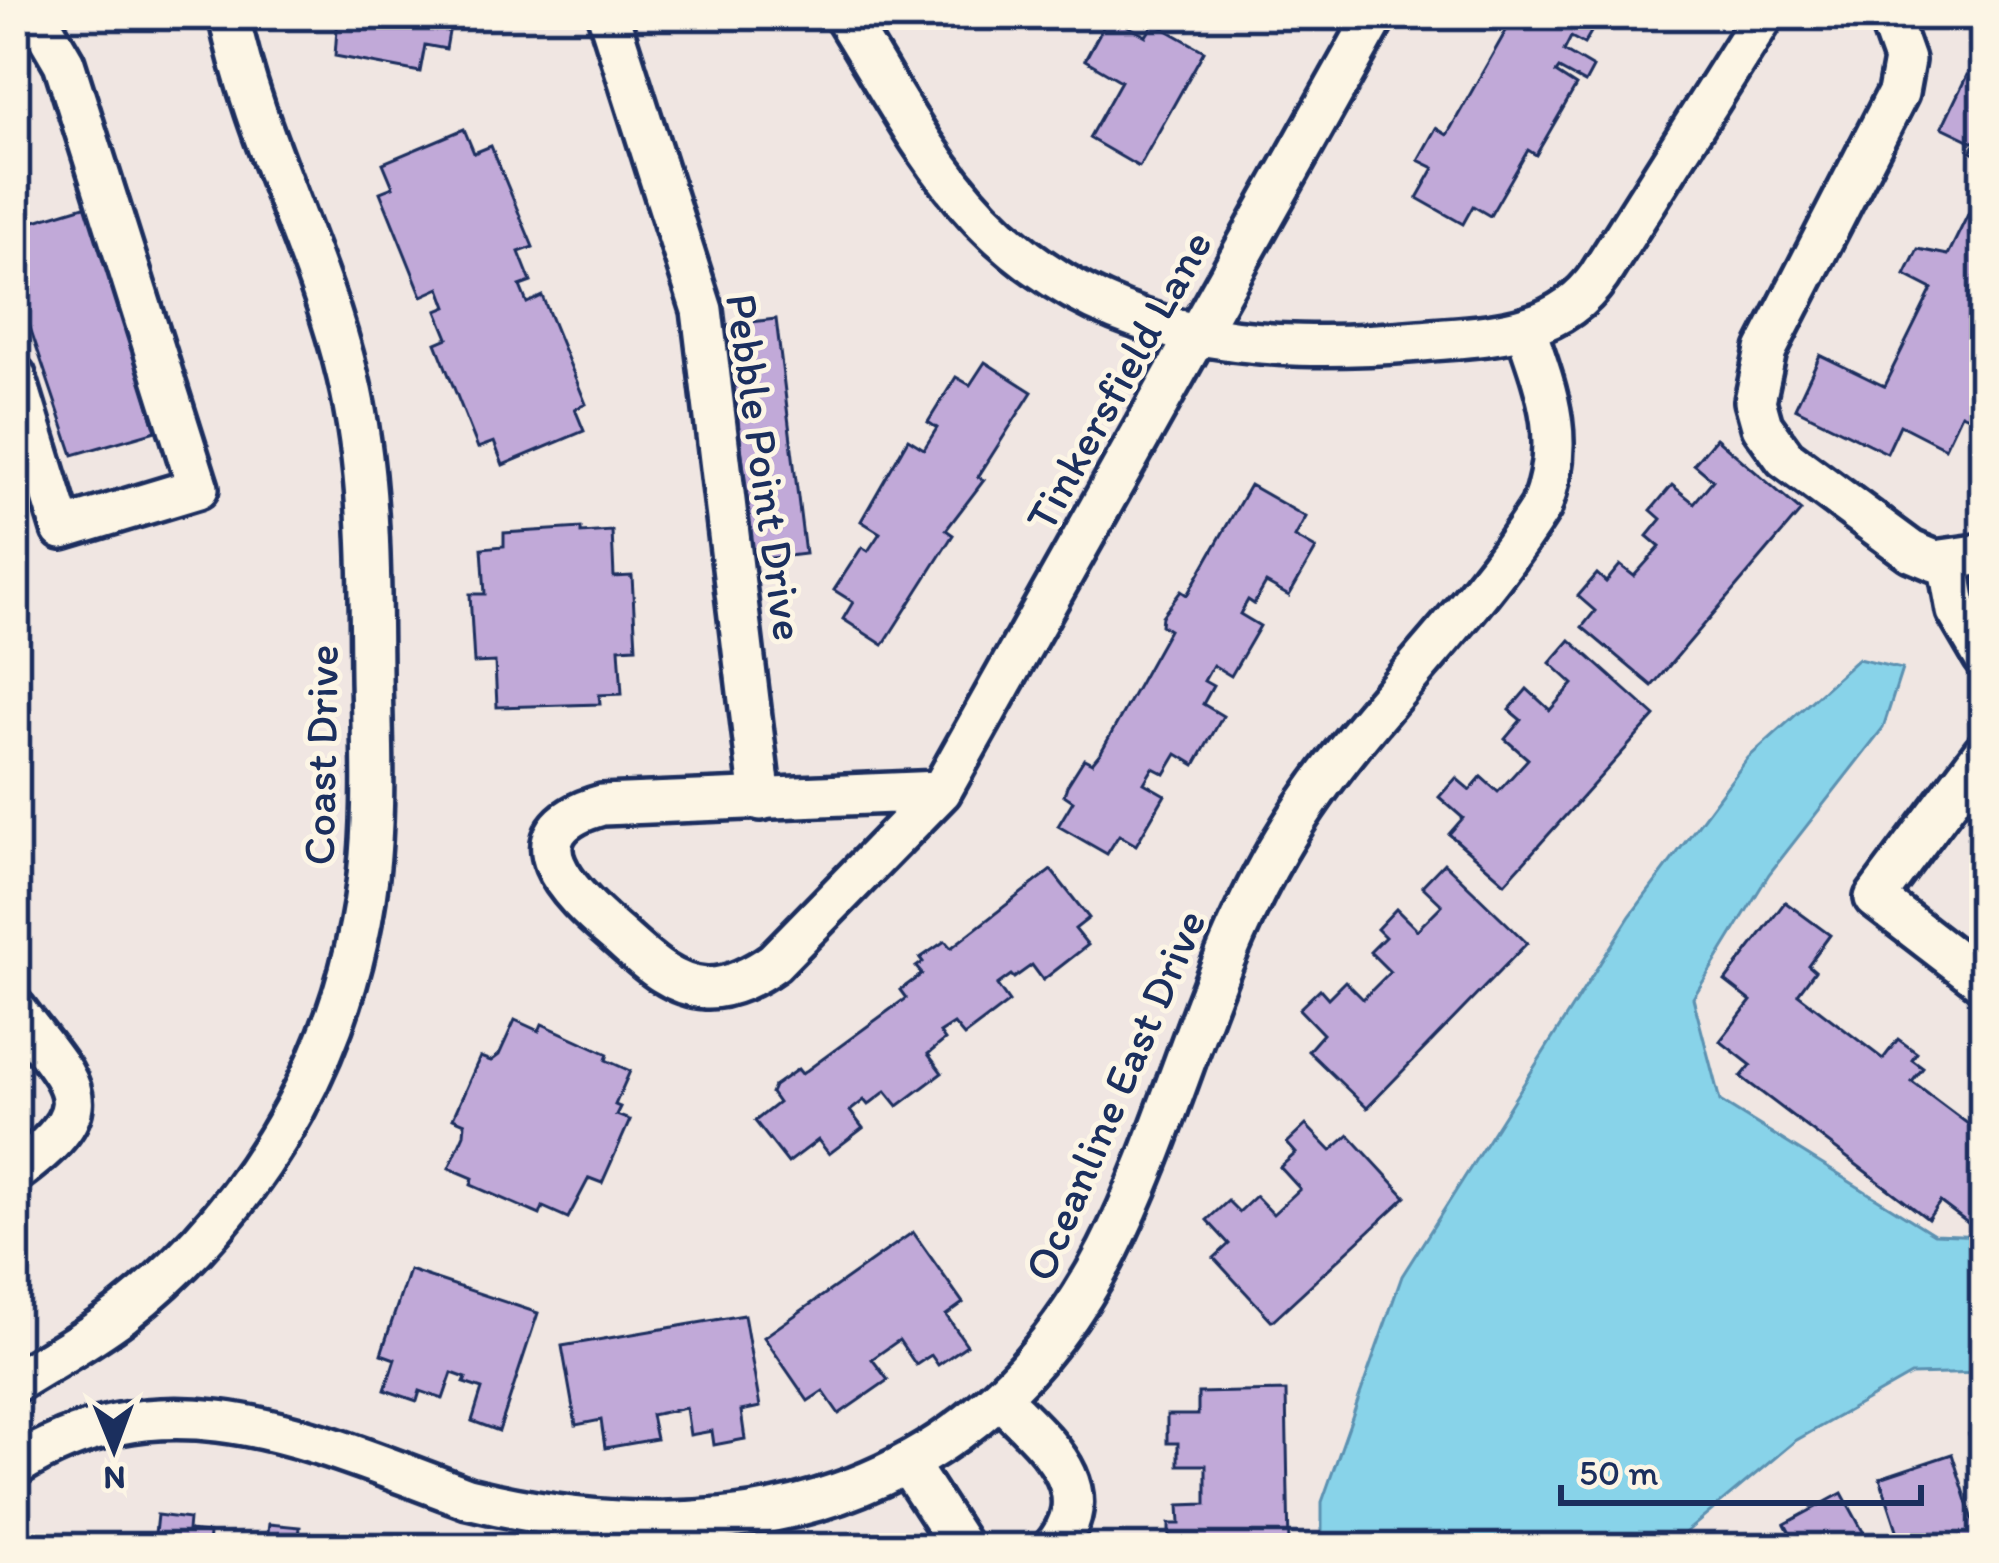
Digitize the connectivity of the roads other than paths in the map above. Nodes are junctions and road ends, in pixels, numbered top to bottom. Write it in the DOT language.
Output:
graph roads {
  1 [pos="36,15"];
  2 [pos="229,15"];
  3 [pos="608,15"];
  4 [pos="844,15"];
  5 [pos="1376,15"];
  6 [pos="1764,15"];
  7 [pos="1888,15"];
  8 [pos="1526,331"];
  9 [pos="1197,338"];
  10 [pos="15,376"];
  11 [pos="1966,558"];
  12 [pos="1984,657"];
  13 [pos="1984,752"];
  14 [pos="941,791"];
  15 [pos="761,800"];
  16 [pos="1984,982"];
  17 [pos="15,1009"];
  18 [pos="15,1172"];
  19 [pos="15,1382"];
  20 [pos="1002,1400"];
  21 [pos="15,1466"];
  22 [pos="910,1468"];
  23 [pos="962,1548"];
  24 [pos="1053,1548"];
  1 -- 10 [label="street"];
  2 -- 19 [label="street, Coast Drive"];
  3 -- 15 [label="street, Pebble Point Drive"];
  4 -- 9 [label="street"];
  5 -- 9 [label="street, Tinkersfield Lane"];
  6 -- 8 [label="street"];
  7 -- 11 [label="street"];
  8 -- 9 [label="street"];
  8 -- 20 [label="street, Oceanline East Drive"];
  9 -- 14 [label="street, Tinkersfield Lane"];
  11 -- 12 [label="street"];
  13 -- 16 [label="street"];
  14 -- 15 [label="street, Tinkersfield Lane"];
  14 -- 15 [label="street, Tinkersfield Lane"];
  17 -- 18 [label="street"];
  20 -- 22 [label="street, Oceanline East Drive"];
  20 -- 24 [label="street"];
  21 -- 22 [label="street, Oceanline East Drive"];
  22 -- 23 [label="street"];
}
